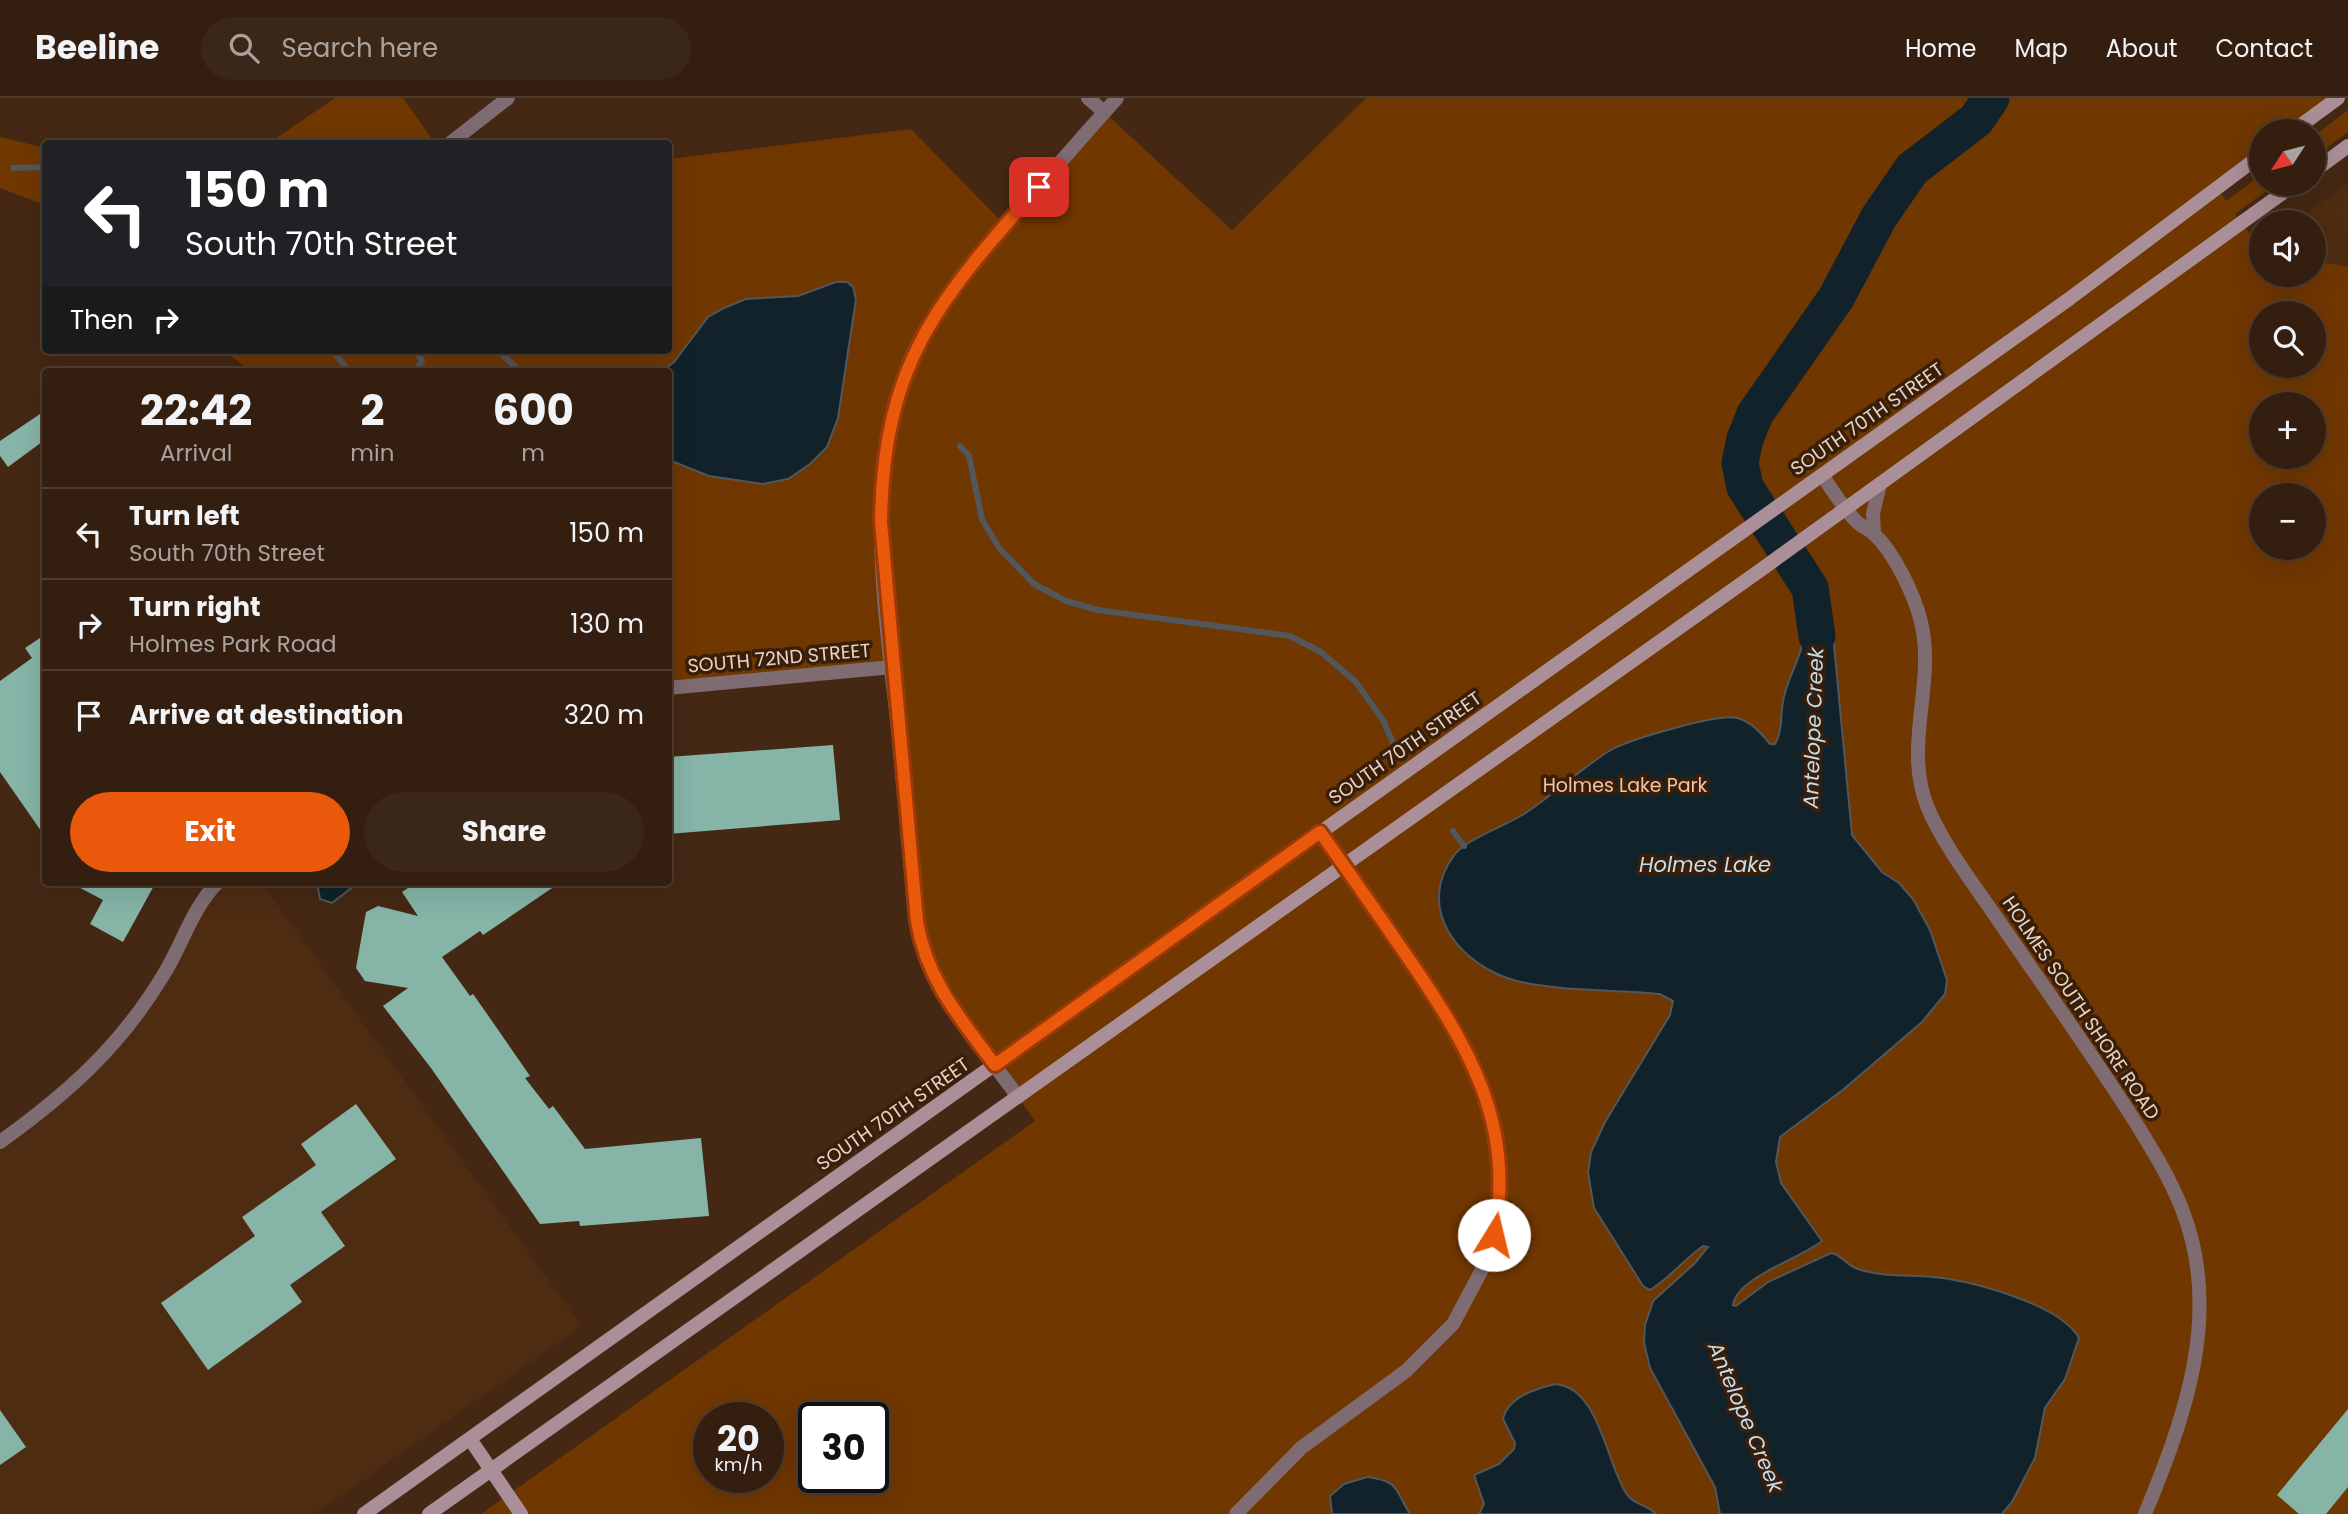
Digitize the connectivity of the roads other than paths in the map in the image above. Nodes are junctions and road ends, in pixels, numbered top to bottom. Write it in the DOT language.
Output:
graph roads {
  1 [pos="508,98"];
  2 [pos="1088,98"];
  3 [pos="1117,98"];
  4 [pos="2338,98"];
  5 [pos="1104,112"];
  6 [pos="2309,119"];
  7 [pos="454,140"];
  8 [pos="2348,146"];
  9 [pos="2326,162"];
  10 [pos="2249,164"];
  11 [pos="2278,196"];
  12 [pos="1822,475"];
  13 [pos="1880,484"];
  14 [pos="1845,509"];
  15 [pos="1874,534"];
  16 [pos="892,667"];
  17 [pos="672,688"];
  18 [pos="1320,832"];
  19 [pos="1344,865"];
  20 [pos="215,886"];
  21 [pos="995,1065"];
  22 [pos="1018,1097"];
  23 [pos="0,1142"];
  24 [pos="470,1438"];
  25 [pos="492,1469"];
  26 [pos="364,1514"];
  27 [pos="429,1514"];
  28 [pos="521,1514"];
  29 [pos="1236,1514"];
  30 [pos="2145,1514"];
  1 -- 7 [label="street"];
  2 -- 5 [label="street"];
  3 -- 5 [label="street"];
  4 -- 6 [label="main road"];
  5 -- 16 [label="street"];
  8 -- 9 [label="main road"];
  10 -- 12 [label="main road, SOUTH 70TH STREET"];
  11 -- 13 [label="main road"];
  12 -- 14 [label="street, HOLMES SOUTH SHORE ROAD"];
  12 -- 18 [label="main road, SOUTH 70TH STREET"];
  13 -- 14 [label="main road"];
  13 -- 15 [label="street"];
  14 -- 15 [label="street, HOLMES SOUTH SHORE ROAD"];
  14 -- 19 [label="main road"];
  15 -- 30 [label="street, HOLMES SOUTH SHORE ROAD"];
  16 -- 17 [label="street, SOUTH 72ND STREET"];
  16 -- 21 [label="street"];
  18 -- 19 [label="street"];
  18 -- 21 [label="main road, SOUTH 70TH STREET"];
  19 -- 22 [label="main road"];
  19 -- 29 [label="street"];
  20 -- 23 [label="street"];
  21 -- 22 [label="street"];
  21 -- 24 [label="main road, SOUTH 70TH STREET"];
  22 -- 25 [label="main road"];
  24 -- 25 [label="main road"];
  24 -- 26 [label="main road, SOUTH 70TH STREET"];
  25 -- 27 [label="main road"];
  25 -- 28 [label="main road"];
}
